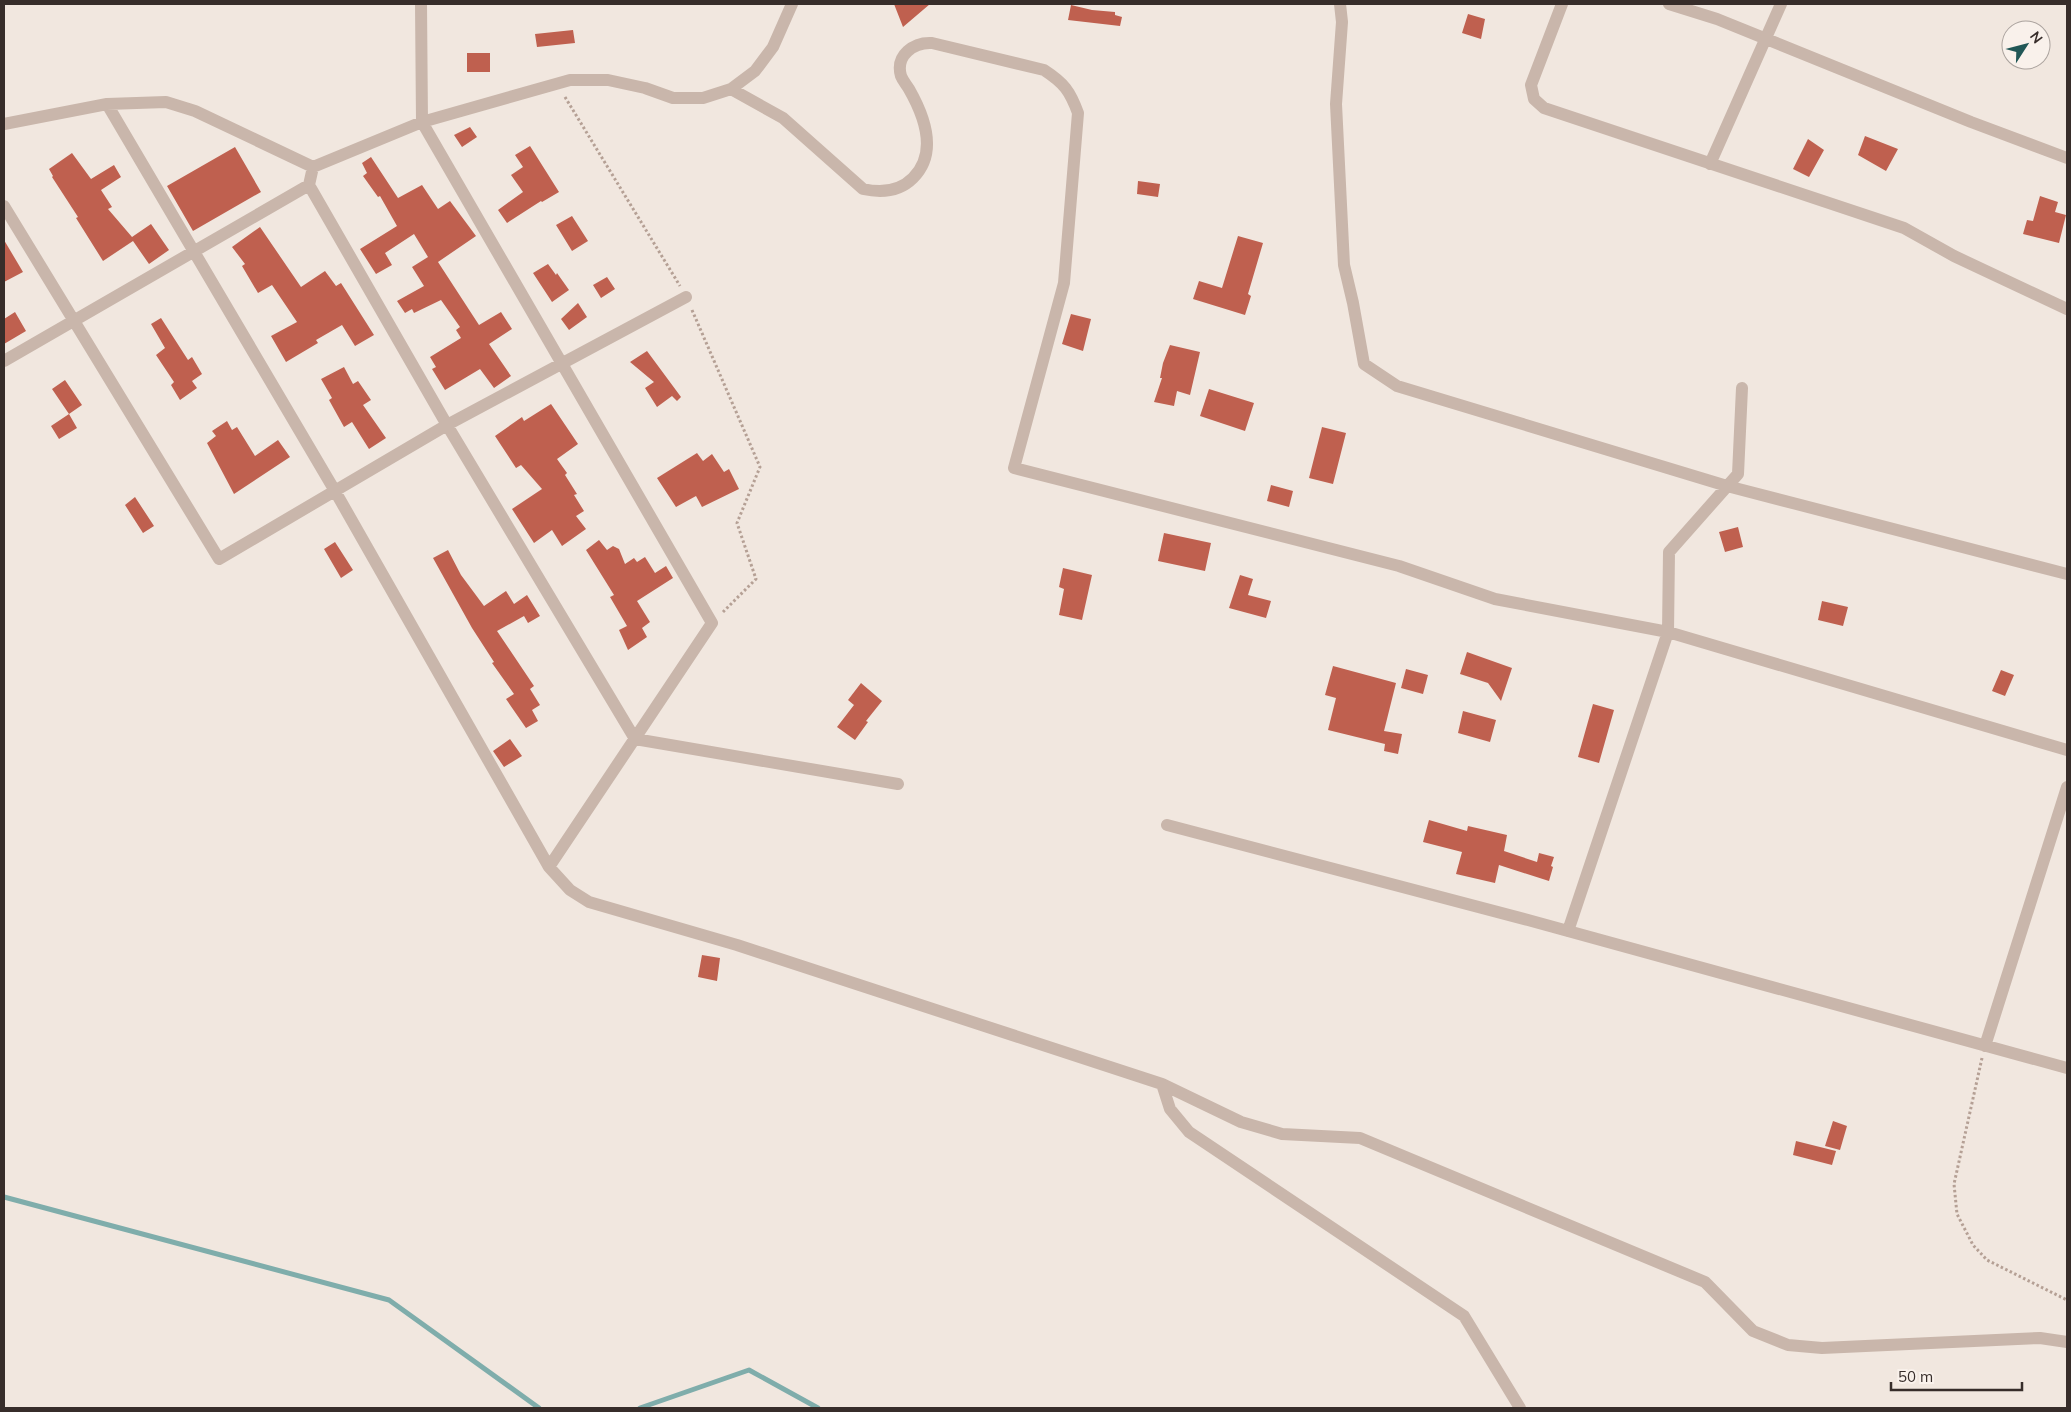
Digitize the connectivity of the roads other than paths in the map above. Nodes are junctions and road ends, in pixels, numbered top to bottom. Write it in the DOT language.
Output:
graph roads {
  1 [pos="421,4"];
  2 [pos="1340,4"];
  3 [pos="1562,4"];
  4 [pos="1669,4"];
  5 [pos="1781,4"];
  6 [pos="789,7"];
  7 [pos="1764,40"];
  8 [pos="731,89"];
  9 [pos="107,104"];
  10 [pos="422,122"];
  11 [pos="4,124"];
  12 [pos="2067,158"];
  13 [pos="1710,164"];
  14 [pos="313,167"];
  15 [pos="309,185"];
  16 [pos="4,206"];
  17 [pos="194,253"];
  18 [pos="686,297"];
  19 [pos="2067,309"];
  20 [pos="74,321"];
  21 [pos="4,361"];
  22 [pos="561,363"];
  23 [pos="1742,388"];
  24 [pos="447,425"];
  25 [pos="1727,486"];
  26 [pos="335,491"];
  27 [pos="2067,574"];
  28 [pos="1668,632"];
  29 [pos="635,739"];
  30 [pos="2067,750"];
  31 [pos="898,784"];
  32 [pos="2067,787"];
  33 [pos="1168,825"];
  34 [pos="549,867"];
  35 [pos="1568,931"];
  36 [pos="1985,1046"];
  37 [pos="2067,1068"];
  38 [pos="1162,1084"];
  39 [pos="2067,1342"];
  40 [pos="1520,1408"];
  1 -- 10 [label="street"];
  2 -- 25 [label="street"];
  3 -- 13 [label="street"];
  4 -- 7 [label="street"];
  5 -- 7 [label="street"];
  6 -- 8 [label="street"];
  7 -- 12 [label="street"];
  7 -- 13 [label="street"];
  8 -- 10 [label="street"];
  8 -- 28 [label="street"];
  9 -- 11 [label="street"];
  9 -- 14 [label="street"];
  9 -- 17 [label="street"];
  10 -- 14 [label="street"];
  10 -- 22 [label="street"];
  13 -- 19 [label="street"];
  14 -- 15 [label="street"];
  15 -- 17 [label="street"];
  15 -- 24 [label="street"];
  16 -- 20 [label="street"];
  17 -- 20 [label="street"];
  17 -- 26 [label="street"];
  18 -- 22 [label="street"];
  20 -- 21 [label="street"];
  20 -- 26 [label="street"];
  22 -- 24 [label="street"];
  22 -- 29 [label="street"];
  23 -- 25 [label="street"];
  24 -- 26 [label="street"];
  24 -- 29 [label="street"];
  25 -- 27 [label="street"];
  25 -- 28 [label="street"];
  26 -- 34 [label="street"];
  28 -- 30 [label="street"];
  28 -- 35 [label="street"];
  29 -- 31 [label="street"];
  29 -- 34 [label="street"];
  32 -- 36 [label="street"];
  33 -- 35 [label="street"];
  34 -- 38 [label="street"];
  35 -- 36 [label="street"];
  36 -- 37 [label="street"];
  38 -- 39 [label="street"];
  38 -- 40 [label="street"];
}
